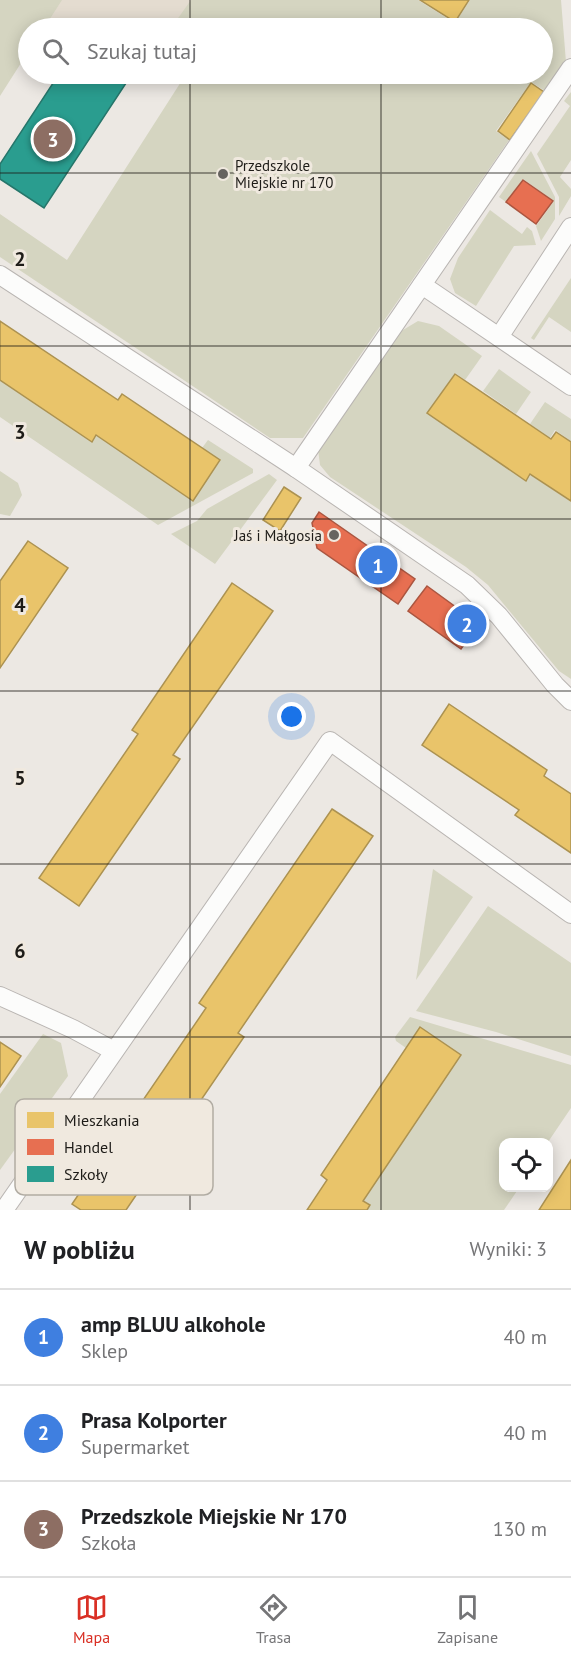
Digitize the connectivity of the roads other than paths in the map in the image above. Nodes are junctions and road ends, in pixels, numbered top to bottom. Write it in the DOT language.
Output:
graph roads {
  1 [pos="571,68"];
  2 [pos="571,227"];
  3 [pos="0,275"];
  4 [pos="422,285"];
  5 [pos="499,337"];
  6 [pos="571,386"];
  7 [pos="296,468"];
  8 [pos="571,701"];
  9 [pos="571,914"];
  10 [pos="0,996"];
  11 [pos="114,1051"];
  12 [pos="81,1099"];
  13 [pos="15,1195"];
  14 [pos="0,1208"];
  15 [pos="5,1210"];
  1 -- 4 [label="lane"];
  2 -- 5 [label="lane"];
  3 -- 7 [label="lane"];
  4 -- 5 [label="lane"];
  4 -- 7 [label="lane"];
  5 -- 6 [label="lane"];
  7 -- 8 [label="lane"];
  9 -- 11 [label="lane"];
  10 -- 11 [label="lane"];
  11 -- 12 [label="lane"];
  13 -- 15 [label="lane"];
  14 -- 15 [label="lane"];
}
